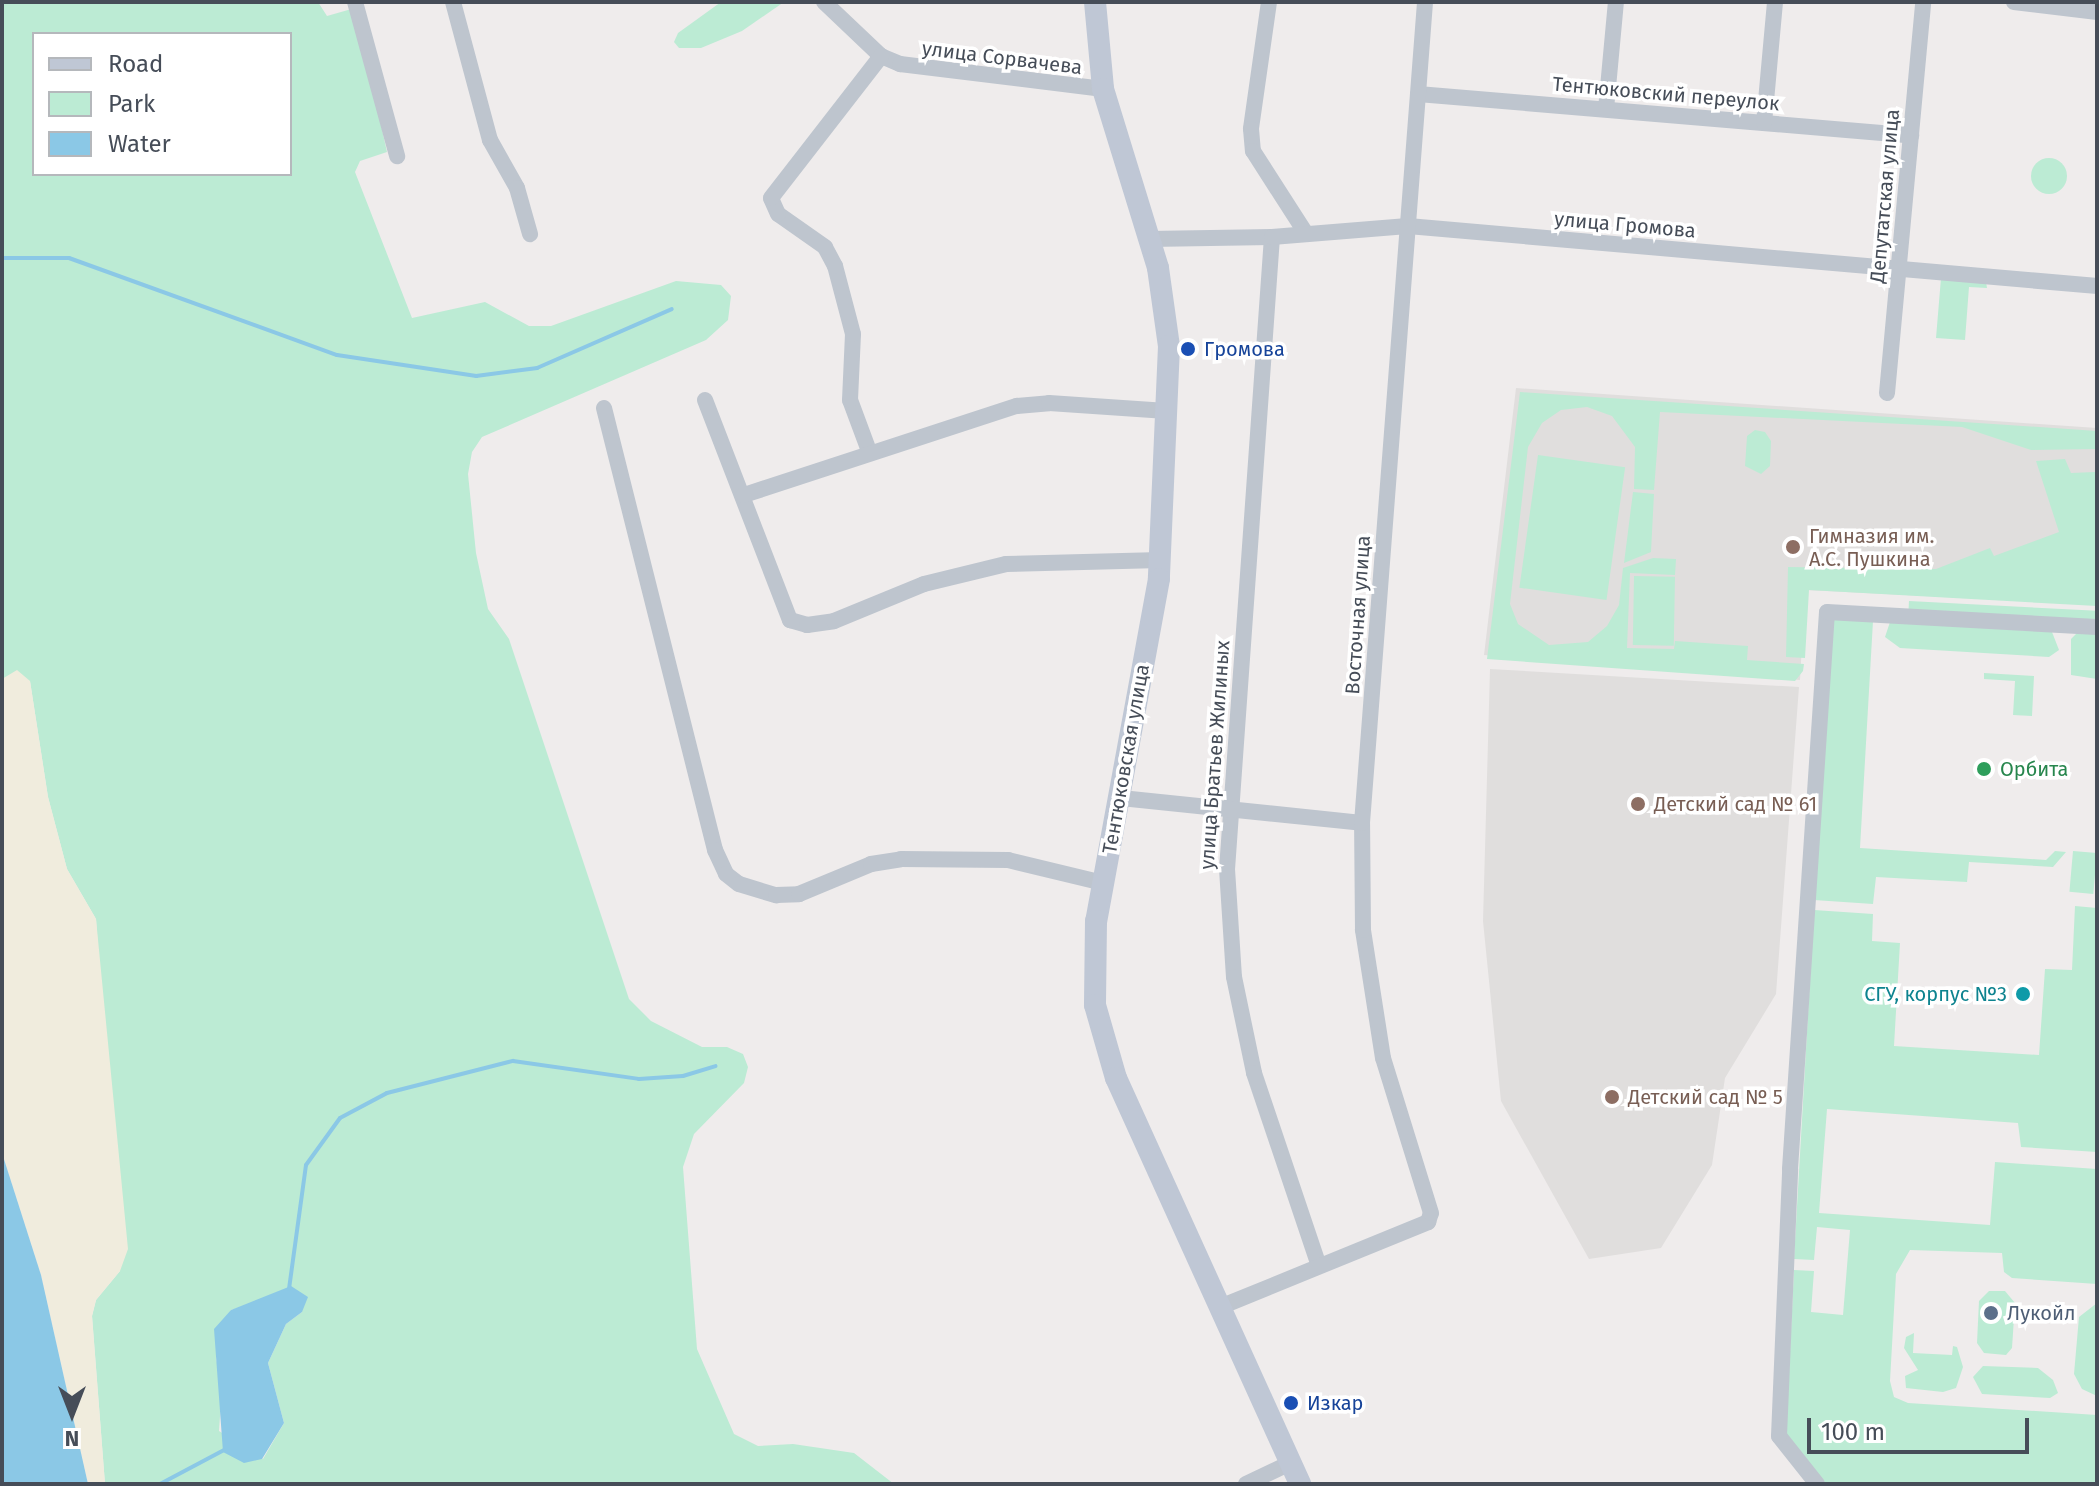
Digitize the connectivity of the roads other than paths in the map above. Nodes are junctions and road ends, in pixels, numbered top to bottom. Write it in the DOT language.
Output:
graph roads {
  1 [pos="355,2"];
  2 [pos="453,2"];
  3 [pos="824,2"];
  4 [pos="1095,2"];
  5 [pos="1269,2"];
  6 [pos="1425,2"];
  7 [pos="1616,2"];
  8 [pos="1775,2"];
  9 [pos="1923,2"];
  10 [pos="2014,2"];
  11 [pos="2097,12"];
  12 [pos="881,56"];
  13 [pos="1103,89"];
  14 [pos="1418,94"];
  15 [pos="1606,109"];
  16 [pos="1764,123"];
  17 [pos="1911,135"];
  18 [pos="397,156"];
  19 [pos="1408,226"];
  20 [pos="1305,232"];
  21 [pos="530,234"];
  22 [pos="1272,237"];
  23 [pos="1149,239"];
  24 [pos="1898,268"];
  25 [pos="2097,286"];
  26 [pos="1887,393"];
  27 [pos="705,400"];
  28 [pos="604,408"];
  29 [pos="1167,411"];
  30 [pos="869,451"];
  31 [pos="744,495"];
  32 [pos="1161,560"];
  33 [pos="2097,627"];
  34 [pos="1121,798"];
  35 [pos="1230,811"];
  36 [pos="1362,823"];
  37 [pos="1103,883"];
  38 [pos="1318,1263"];
  39 [pos="1220,1307"];
  40 [pos="1290,1463"];
  41 [pos="1246,1484"];
  42 [pos="1300,1484"];
  43 [pos="1817,1484"];
  1 -- 18 [label="street"];
  2 -- 21 [label="street"];
  3 -- 12 [label="street, улица Сорвачева"];
  4 -- 13 [label="street, Тентюковская улица"];
  5 -- 20 [label="street"];
  6 -- 14 [label="street, Восточная улица"];
  7 -- 15 [label="street"];
  8 -- 16 [label="street"];
  9 -- 17 [label="street, Депутатская улица"];
  10 -- 11 [label="street"];
  12 -- 13 [label="street, улица Сорвачева"];
  12 -- 30 [label="street"];
  13 -- 23 [label="street, Тентюковская улица"];
  14 -- 15 [label="street, Тентюковский переулок"];
  14 -- 19 [label="street, Восточная улица"];
  15 -- 16 [label="street, Тентюковский переулок"];
  16 -- 17 [label="street, Тентюковский переулок"];
  17 -- 24 [label="street, Депутатская улица"];
  19 -- 20 [label="street, улица Громова"];
  19 -- 24 [label="street, улица Громова"];
  19 -- 36 [label="street, Восточная улица"];
  20 -- 22 [label="street, улица Громова"];
  22 -- 23 [label="street, улица Громова"];
  22 -- 35 [label="street, улица Братьев Жилиных"];
  23 -- 29 [label="street, Тентюковская улица"];
  24 -- 25 [label="street, улица Громова"];
  24 -- 26 [label="street, Депутатская улица"];
  27 -- 31 [label="street"];
  28 -- 37 [label="street"];
  29 -- 30 [label="street"];
  29 -- 32 [label="street, Тентюковская улица"];
  30 -- 31 [label="street"];
  31 -- 32 [label="street"];
  32 -- 34 [label="street, Тентюковская улица"];
  33 -- 43 [label="street"];
  34 -- 35 [label="street"];
  34 -- 37 [label="street, Тентюковская улица"];
  35 -- 36 [label="street"];
  35 -- 38 [label="street, улица Братьев Жилиных"];
  36 -- 38 [label="street, Восточная улица"];
  37 -- 39 [label="street, Тентюковская улица"];
  38 -- 39 [label="street"];
  39 -- 40 [label="street, Тентюковская улица"];
  40 -- 41 [label="street"];
  40 -- 42 [label="street, Тентюковская улица"];
}
